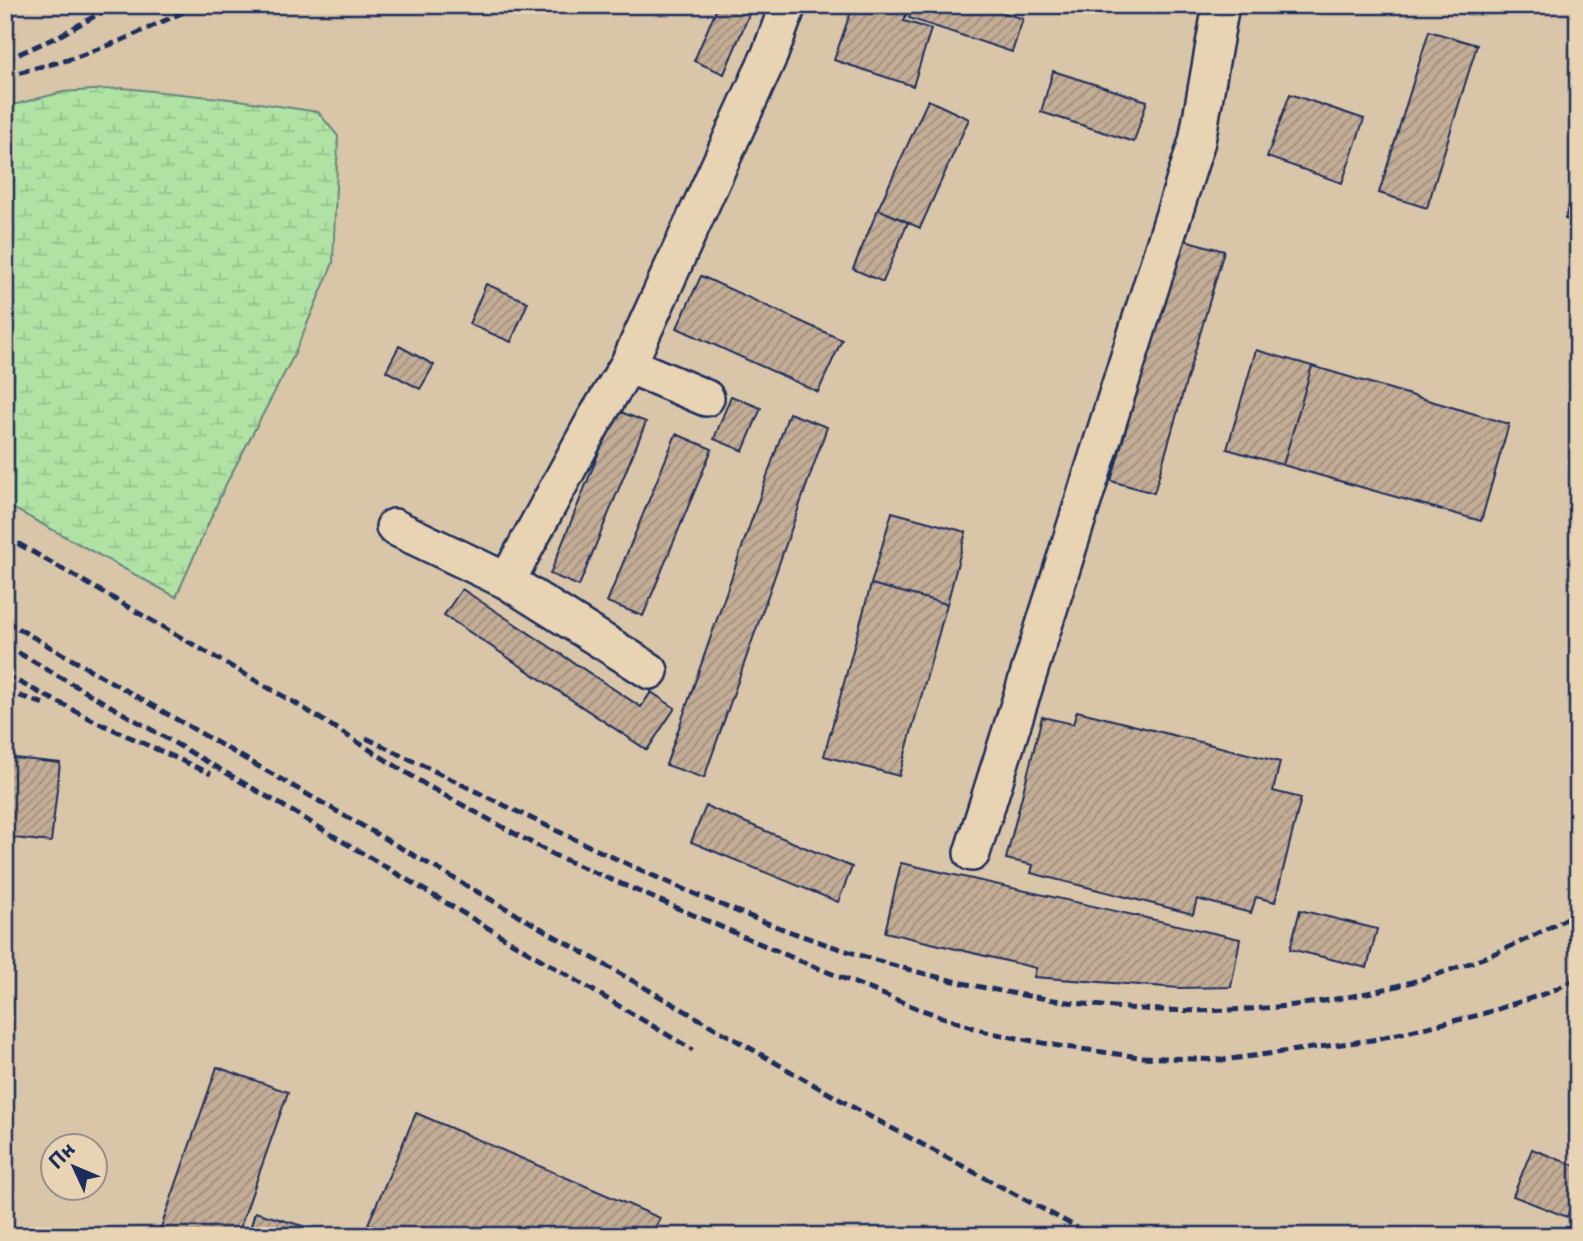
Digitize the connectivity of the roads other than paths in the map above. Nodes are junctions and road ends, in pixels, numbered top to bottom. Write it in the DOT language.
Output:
graph roads {
  1 [pos="788,5"];
  2 [pos="1221,5"];
  3 [pos="628,365"];
  4 [pos="706,398"];
  5 [pos="394,527"];
  6 [pos="507,581"];
  7 [pos="650,671"];
  8 [pos="972,853"];
  1 -- 3 [label="lane"];
  2 -- 8 [label="lane"];
  3 -- 4 [label="lane"];
  3 -- 6 [label="lane"];
  5 -- 6 [label="lane"];
  6 -- 7 [label="lane"];
}
